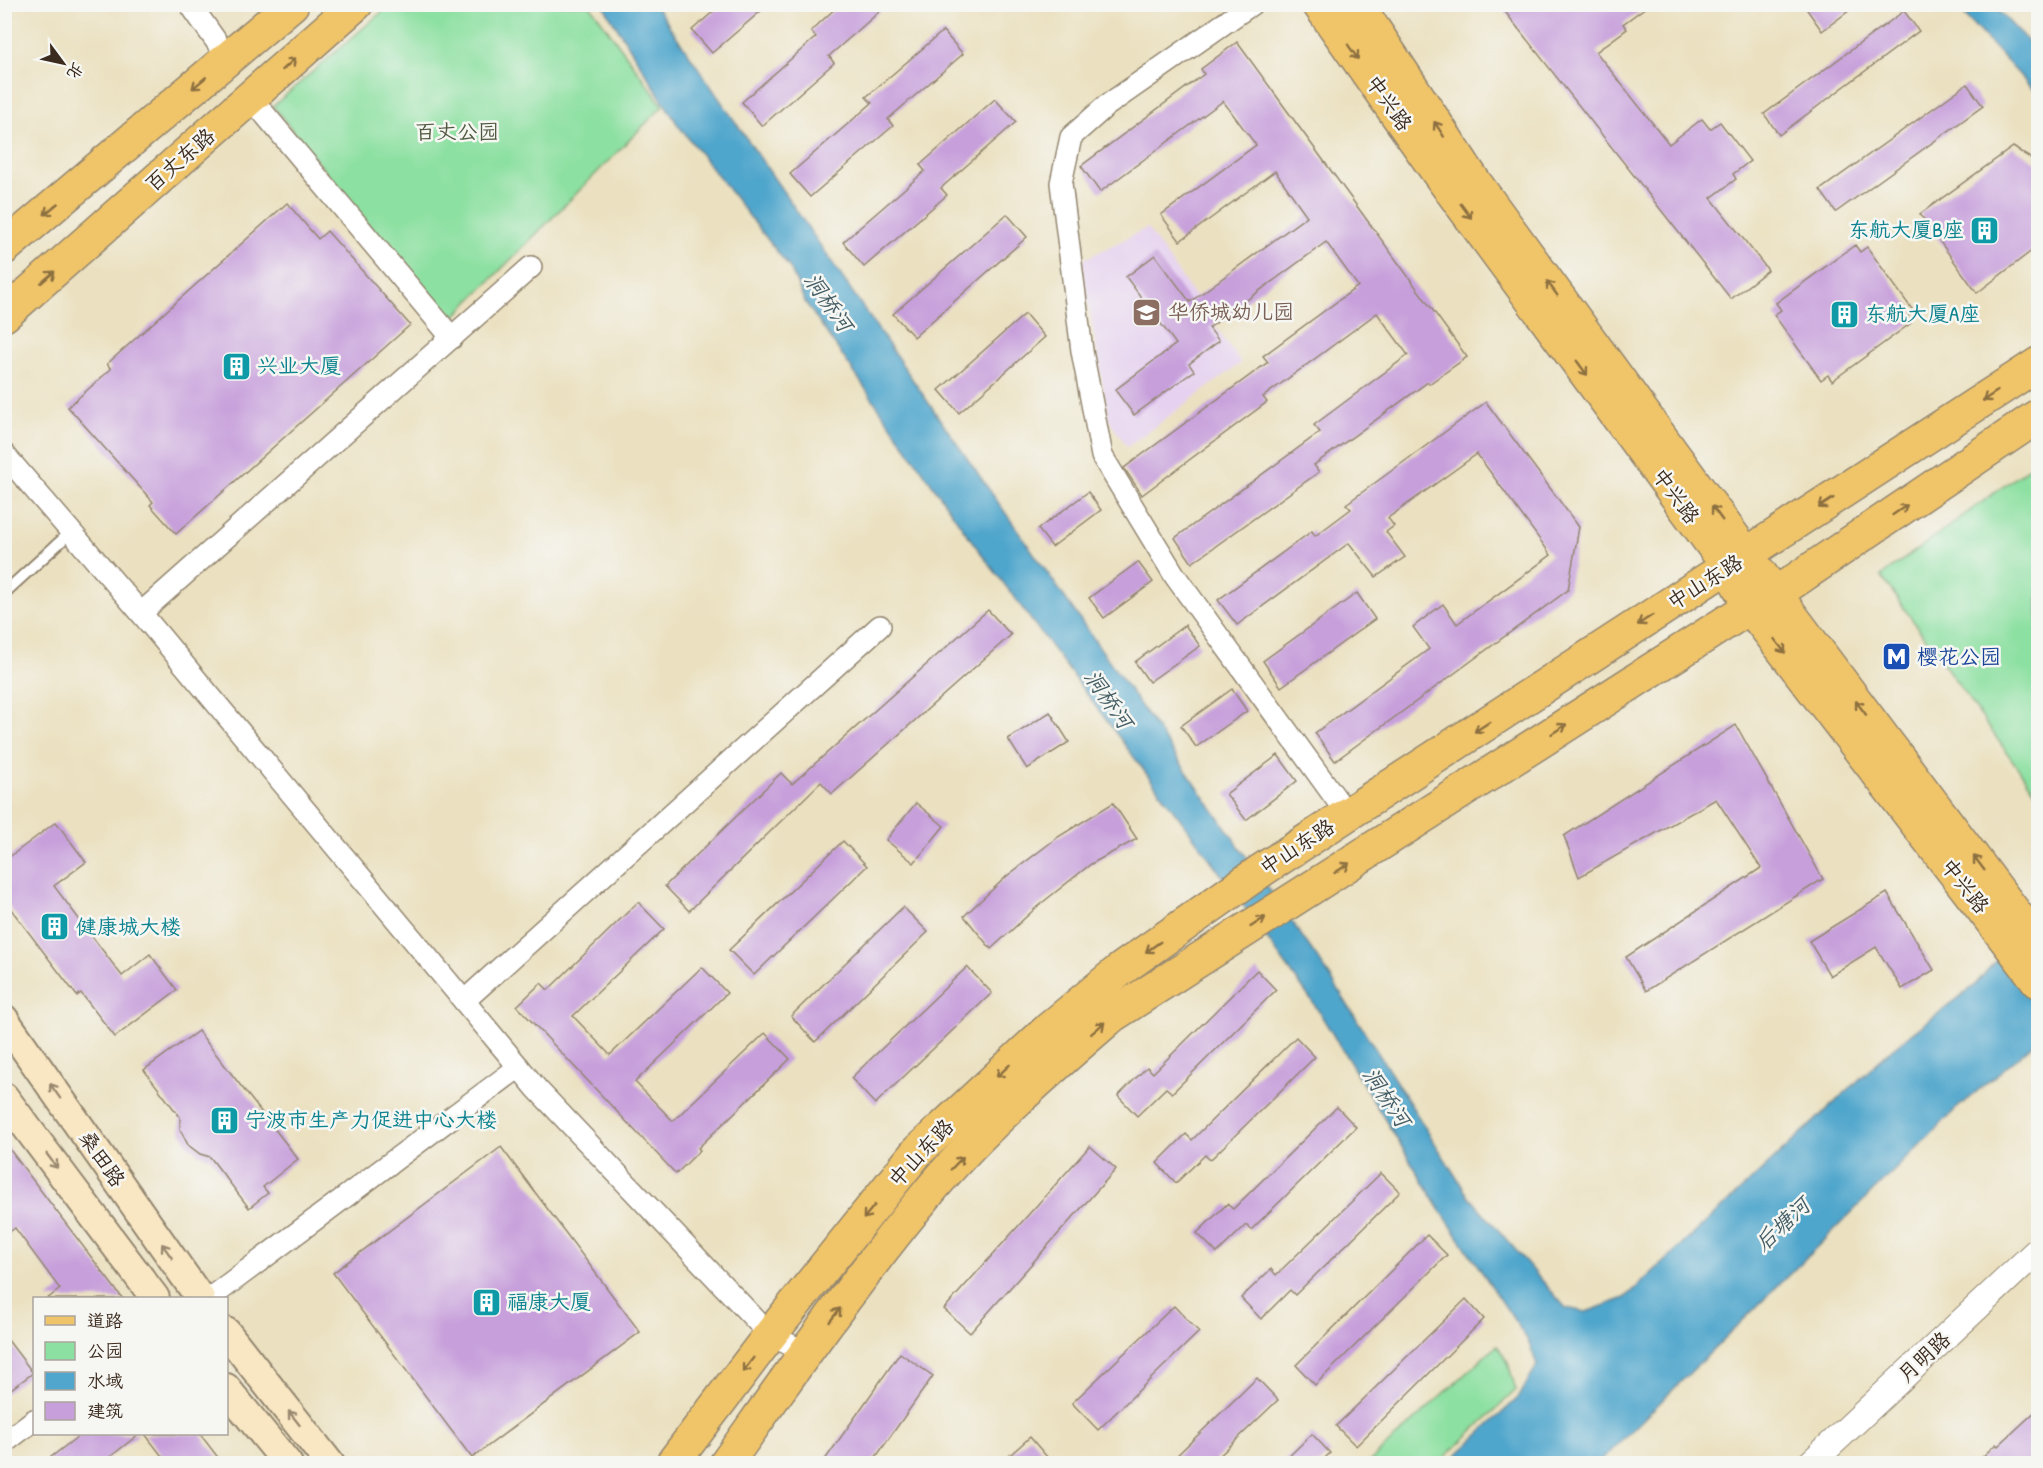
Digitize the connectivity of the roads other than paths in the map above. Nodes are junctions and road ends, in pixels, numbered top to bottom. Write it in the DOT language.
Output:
graph roads {
  1 [pos="190,4"];
  2 [pos="292,4"];
  3 [pos="356,4"];
  4 [pos="1252,4"];
  5 [pos="1319,4"];
  6 [pos="1357,4"];
  7 [pos="228,58"];
  8 [pos="251,98"];
  9 [pos="4,248"];
  10 [pos="531,267"];
  11 [pos="4,315"];
  12 [pos="452,338"];
  13 [pos="2038,364"];
  14 [pos="2038,416"];
  15 [pos="4,454"];
  16 [pos="71,532"];
  17 [pos="1738,561"];
  18 [pos="4,593"];
  19 [pos="1763,601"];
  20 [pos="141,613"];
  21 [pos="880,626"];
  22 [pos="1347,814"];
  23 [pos="2004,917"];
  24 [pos="2038,944"];
  25 [pos="2038,981"];
  26 [pos="464,1001"];
  27 [pos="4,1019"];
  28 [pos="519,1067"];
  29 [pos="4,1097"];
  30 [pos="2038,1250"];
  31 [pos="154,1297"];
  32 [pos="199,1297"];
  33 [pos="213,1297"];
  34 [pos="228,1335"];
  35 [pos="770,1335"];
  36 [pos="806,1353"];
  37 [pos="228,1390"];
  38 [pos="33,1421"];
  39 [pos="4,1443"];
  40 [pos="288,1464"];
  41 [pos="330,1464"];
  42 [pos="672,1464"];
  43 [pos="726,1464"];
  44 [pos="1810,1464"];
  1 -- 7 [label="street"];
  2 -- 7 [label="main road"];
  8 -- 3 [label="main road, 百丈东路, one-way"];
  4 -- 22 [label="street"];
  5 -- 17 [label="main road, 中兴路, one-way"];
  17 -- 6 [label="main road, 中兴路, one-way"];
  7 -- 9 [label="main road, one-way"];
  11 -- 8 [label="main road, 百丈东路, one-way"];
  8 -- 12 [label="street"];
  10 -- 12 [label="street"];
  12 -- 20 [label="street"];
  13 -- 17 [label="main road, 中山东路, one-way"];
  19 -- 14 [label="main road, 中山东路, one-way"];
  15 -- 16 [label="street"];
  16 -- 18 [label="lane"];
  16 -- 20 [label="street"];
  17 -- 19 [label="main road, 中兴路"];
  17 -- 22 [label="main road, 中山东路, one-way"];
  19 -- 23 [label="main road, 中兴路"];
  36 -- 19 [label="main road, 中山东路, one-way"];
  20 -- 26 [label="street"];
  21 -- 26 [label="street"];
  22 -- 35 [label="main road, 中山东路, one-way"];
  23 -- 24 [label="main road, 中兴路"];
  23 -- 25 [label="main road, 中兴路"];
  26 -- 28 [label="street"];
  32 -- 27 [label="main road, 桑田路, one-way"];
  28 -- 33 [label="street"];
  28 -- 35 [label="street"];
  29 -- 31 [label="main road, 桑田路, one-way"];
  30 -- 44 [label="street, 月明路"];
  41 -- 34 [label="main road, one-way"];
  35 -- 36 [label="street"];
  35 -- 42 [label="main road, 中山东路, one-way"];
  36 -- 43 [label="main road, 中山东路"];
  37 -- 40 [label="main road"];
  38 -- 39 [label="street"];
}
